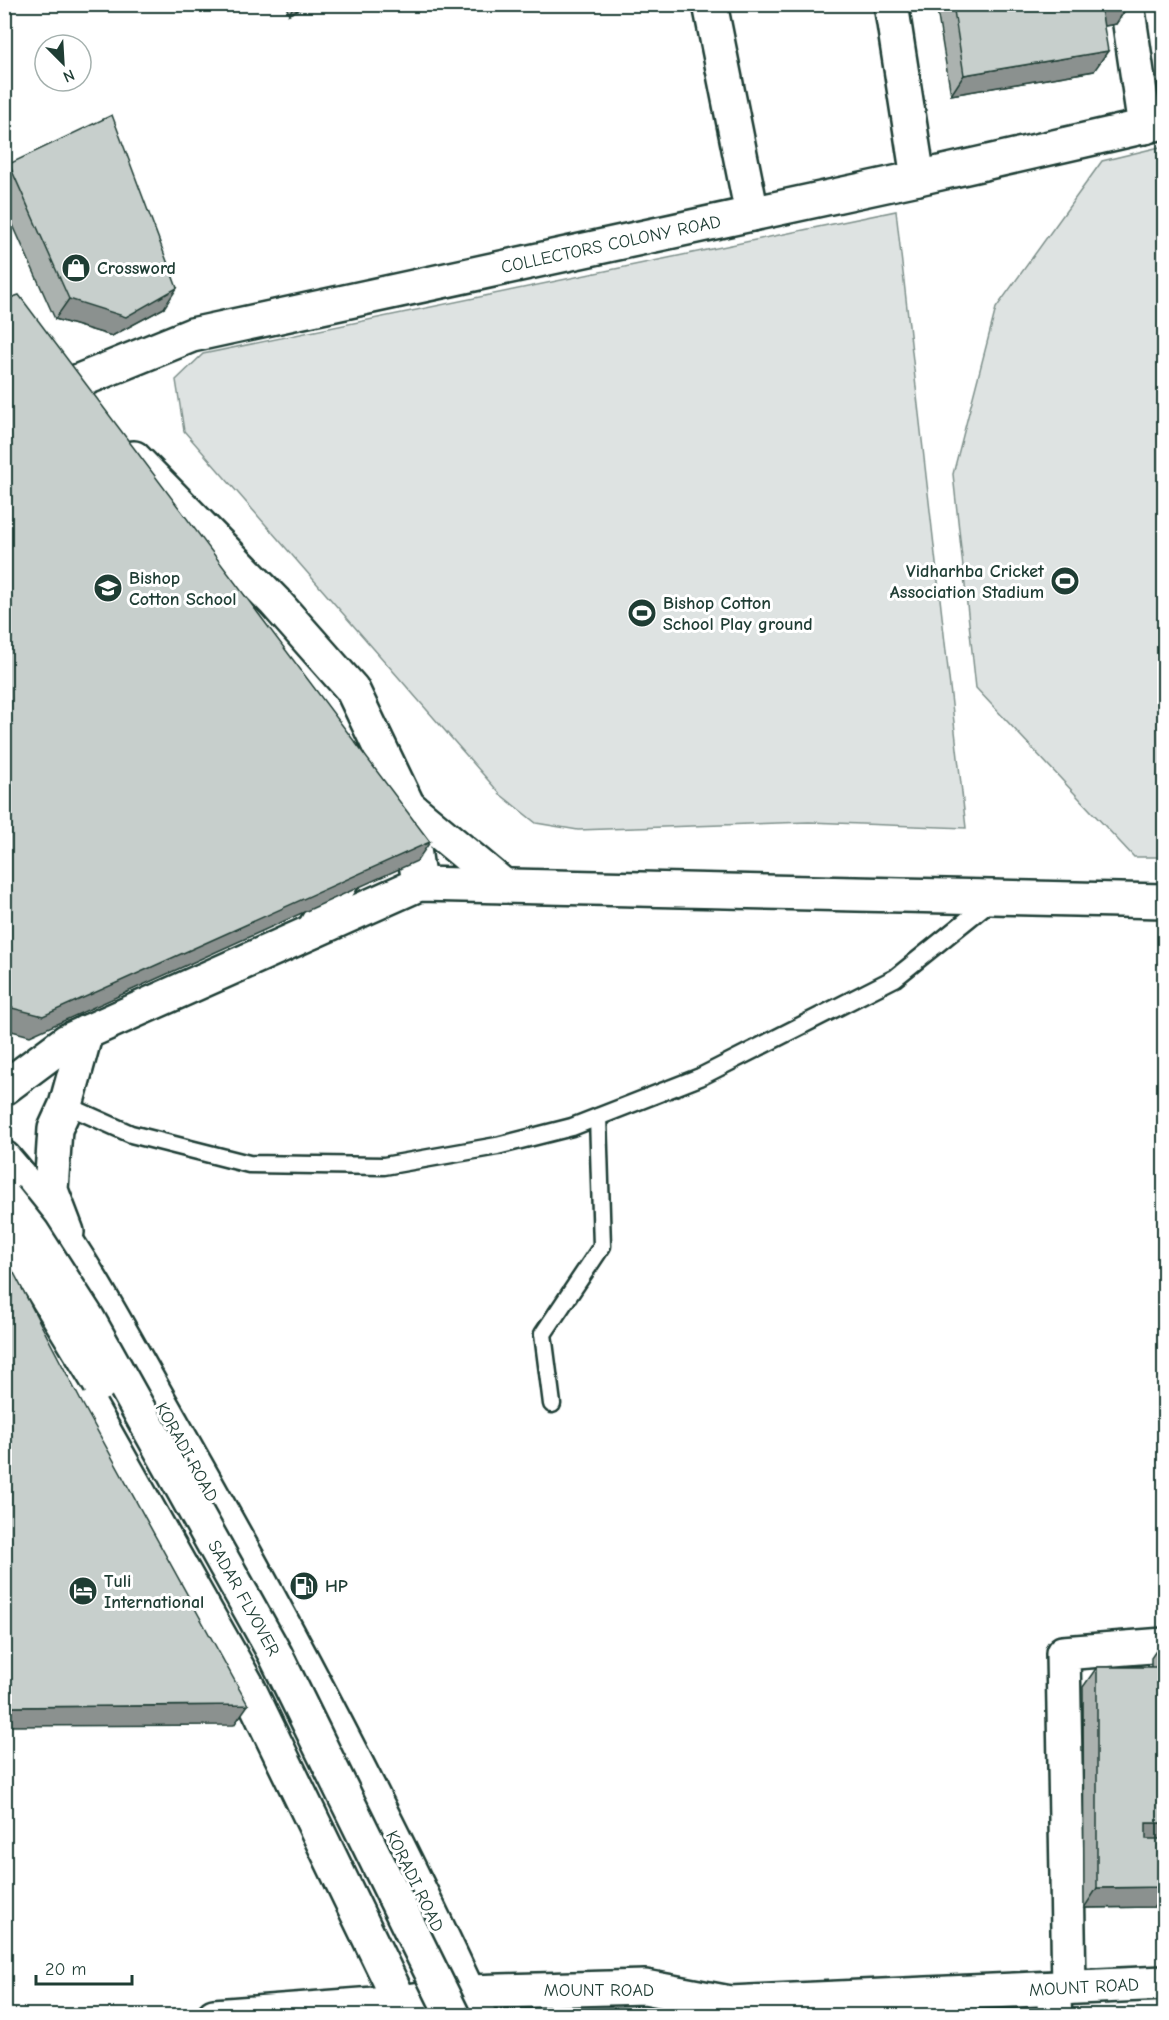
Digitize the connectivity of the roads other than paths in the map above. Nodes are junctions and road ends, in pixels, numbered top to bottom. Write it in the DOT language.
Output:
graph roads {
  1 [pos="710,4"];
  2 [pos="891,4"];
  3 [pos="1127,4"];
  4 [pos="1155,124"];
  5 [pos="918,178"];
  6 [pos="753,214"];
  7 [pos="42,360"];
  8 [pos="64,387"];
  9 [pos="88,412"];
  10 [pos="113,436"];
  11 [pos="105,469"];
  12 [pos="304,679"];
  13 [pos="326,706"];
  14 [pos="371,796"];
  15 [pos="408,806"];
  16 [pos="419,884"];
  17 [pos="504,886"];
  18 [pos="995,898"];
  19 [pos="386,899"];
  20 [pos="1164,902"];
  21 [pos="313,931"];
  22 [pos="86,1032"];
  23 [pos="4,1088"];
  24 [pos="66,1105"];
  25 [pos="598,1117"];
  26 [pos="4,1158"];
  27 [pos="4,1197"];
  28 [pos="4,1235"];
  29 [pos="77,1259"];
  30 [pos="4,1271"];
  31 [pos="552,1404"];
  32 [pos="1164,1645"];
  33 [pos="1164,1983"];
  34 [pos="1059,1997"];
  35 [pos="730,2003"];
  36 [pos="467,2008"];
  37 [pos="413,2011"];
  38 [pos="214,2016"];
  39 [pos="669,2016"];
  1 -- 6 [label="main road"];
  2 -- 5 [label="main road"];
  3 -- 4 [label="main road"];
  4 -- 5 [label="main road, COLLECTORS COLONY ROAD"];
  5 -- 6 [label="main road, COLLECTORS COLONY ROAD"];
  6 -- 8 [label="main road, COLLECTORS COLONY ROAD"];
  7 -- 8 [label="main road"];
  8 -- 9 [label="main road"];
  10 -- 15 [label="main road"];
  11 -- 12 [label="main road"];
  13 -- 14 [label="main road"];
  15 -- 16 [label="main road"];
  15 -- 17 [label="main road"];
  16 -- 17 [label="main road"];
  16 -- 19 [label="main road"];
  17 -- 18 [label="main road"];
  18 -- 20 [label="main road"];
  18 -- 25 [label="lane"];
  19 -- 21 [label="main road"];
  19 -- 21 [label="main road"];
  21 -- 22 [label="main road"];
  22 -- 23 [label="main road"];
  22 -- 24 [label="main road"];
  24 -- 25 [label="lane"];
  24 -- 29 [label="main road"];
  25 -- 31 [label="lane"];
  26 -- 29 [label="main road, KORADI ROAD"];
  27 -- 36 [label="main road, SADAR FLYOVER, bridge"];
  28 -- 37 [label="main road, SADAR FLYOVER, bridge"];
  29 -- 36 [label="main road, KORADI ROAD"];
  30 -- 37 [label="main road"];
  32 -- 34 [label="main road"];
  33 -- 34 [label="main road, MOUNT ROAD"];
  34 -- 35 [label="main road, MOUNT ROAD"];
  35 -- 36 [label="main road, MOUNT ROAD"];
  35 -- 39 [label="main road"];
  36 -- 37 [label="main road, MOUNT ROAD"];
  37 -- 38 [label="main road, MOUNT ROAD"];
}
